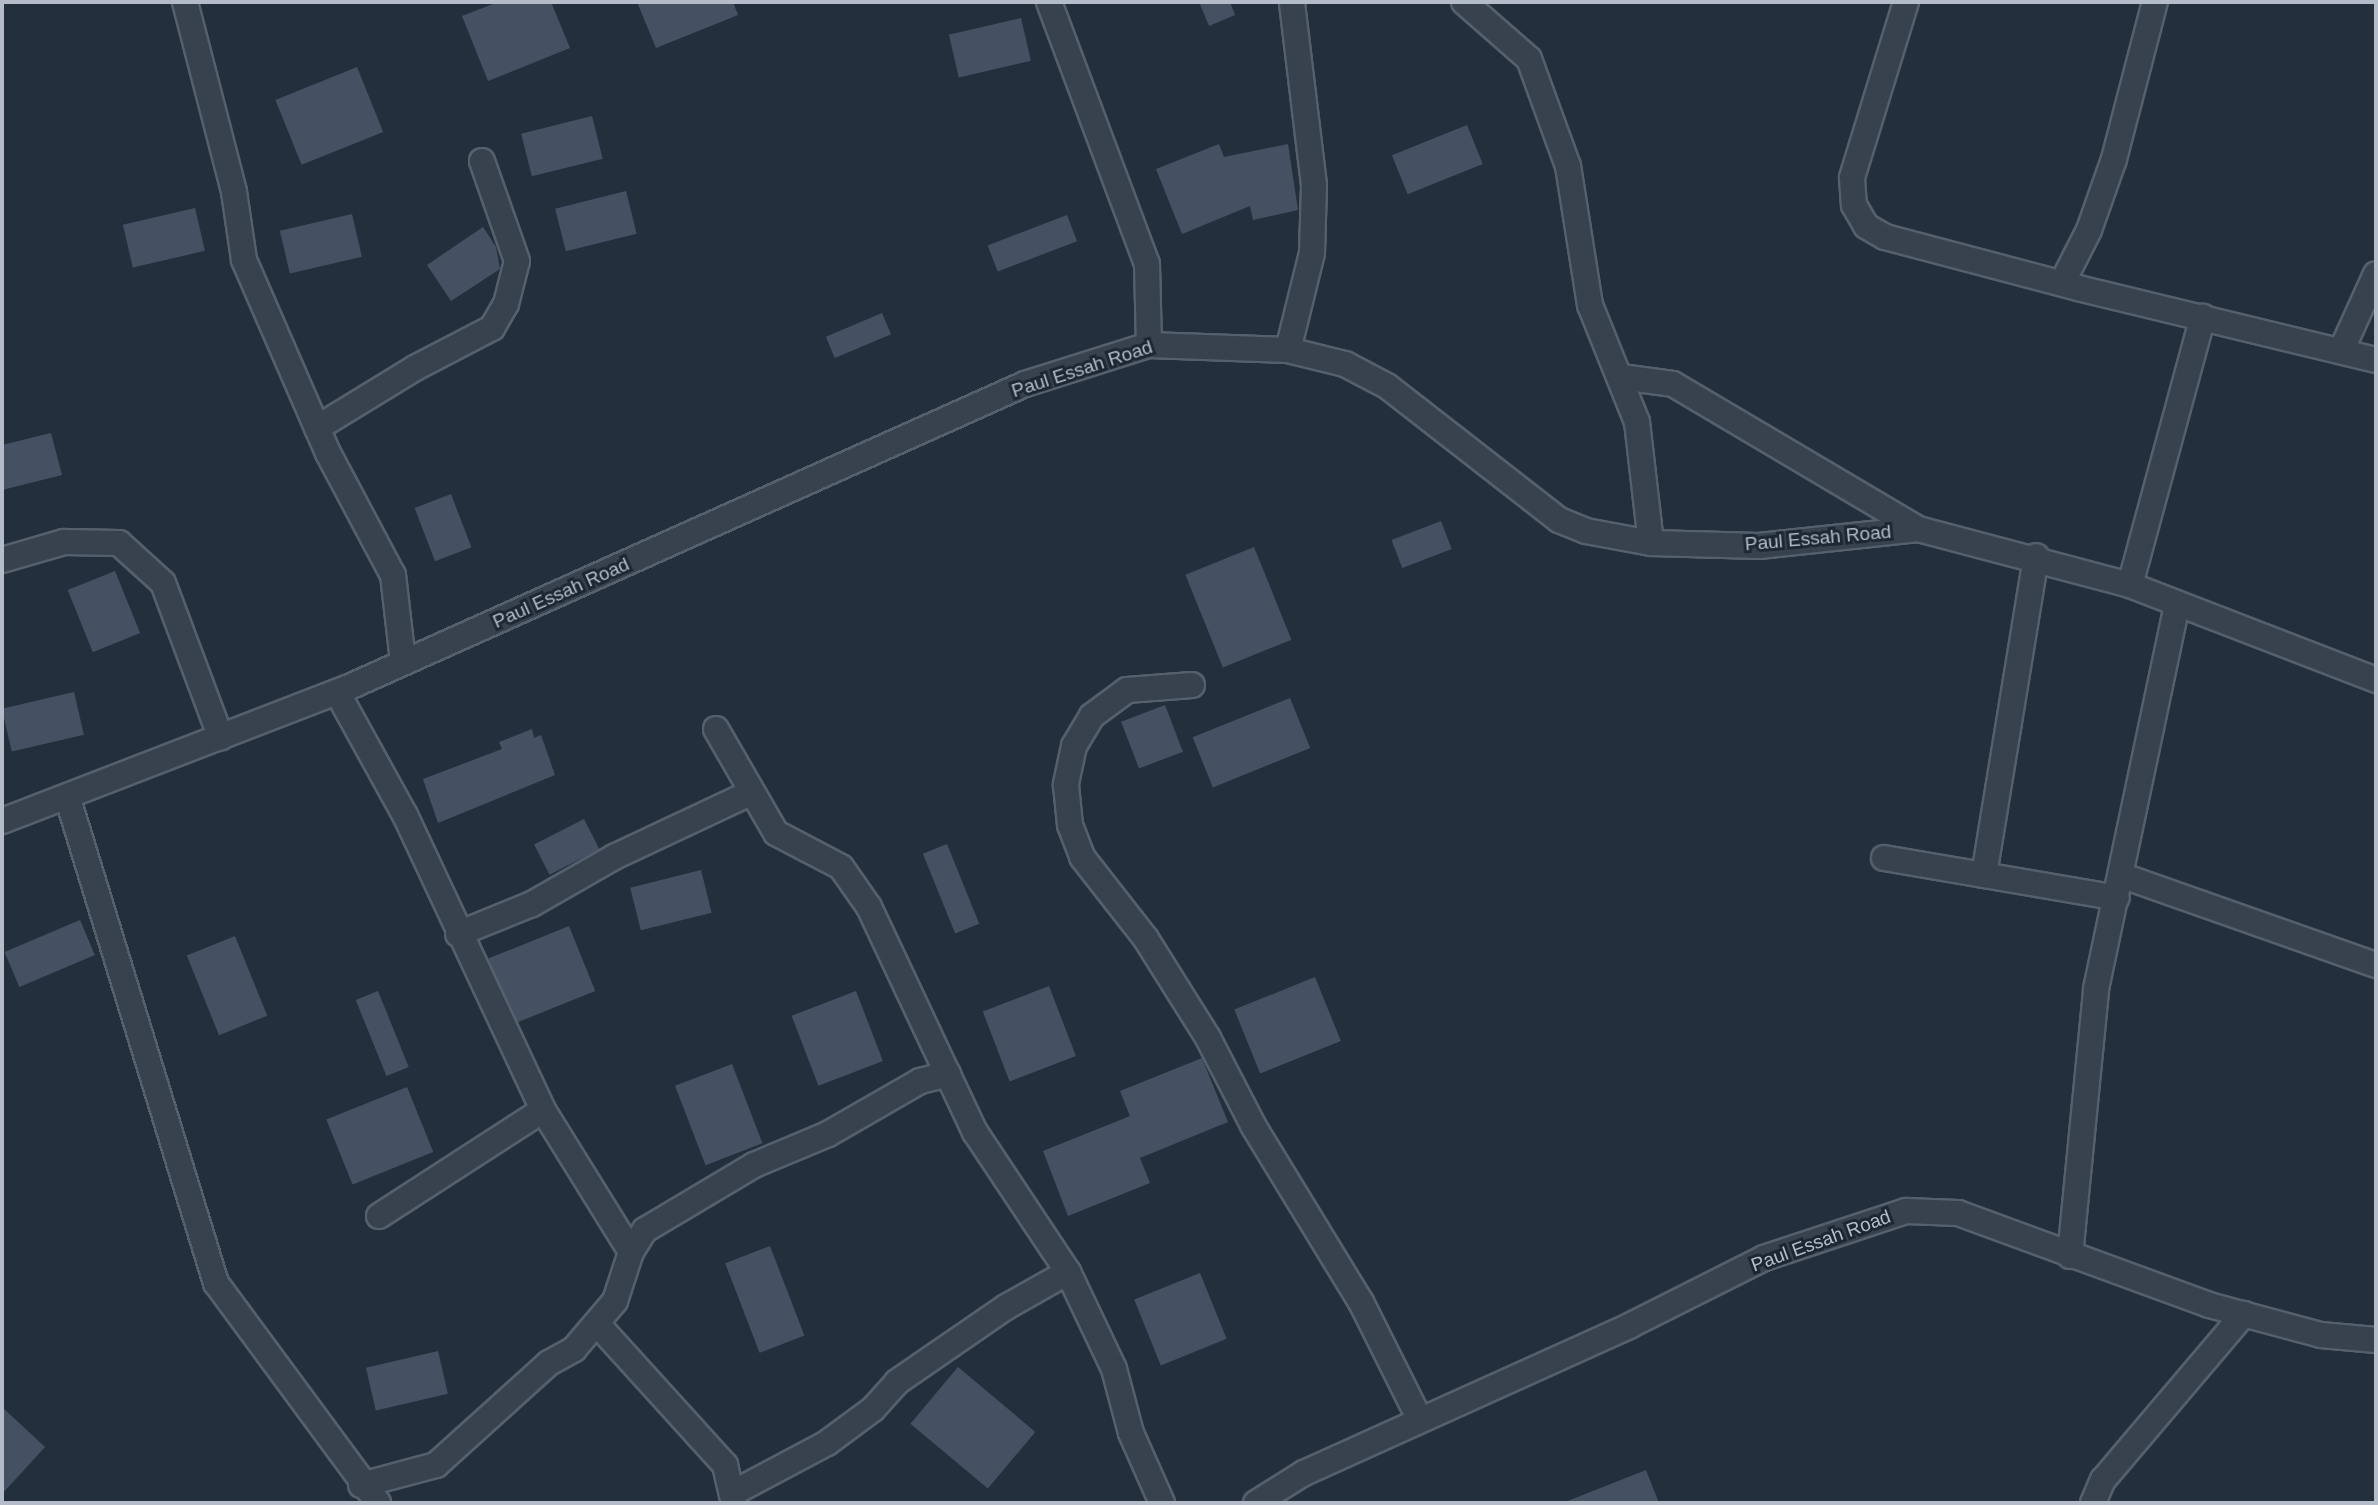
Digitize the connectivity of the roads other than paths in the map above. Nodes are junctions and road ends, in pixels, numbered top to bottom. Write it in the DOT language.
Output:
graph roads {
  1 [pos="185,2"];
  2 [pos="1049,2"];
  3 [pos="1292,2"];
  4 [pos="1464,2"];
  5 [pos="1906,2"];
  6 [pos="2155,2"];
  7 [pos="482,161"];
  8 [pos="2376,274"];
  9 [pos="2062,283"];
  10 [pos="2203,317"];
  11 [pos="1149,345"];
  12 [pos="2342,349"];
  13 [pos="1288,350"];
  14 [pos="2376,360"];
  15 [pos="1621,377"];
  16 [pos="317,428"];
  17 [pos="1918,529"];
  18 [pos="1651,543"];
  19 [pos="2036,556"];
  20 [pos="2,560"];
  21 [pos="2130,585"];
  22 [pos="2176,606"];
  23 [pos="404,662"];
  24 [pos="2376,680"];
  25 [pos="1192,685"];
  26 [pos="337,692"];
  27 [pos="716,729"];
  28 [pos="221,738"];
  29 [pos="750,793"];
  30 [pos="68,799"];
  31 [pos="2,821"];
  32 [pos="1884,858"];
  33 [pos="1984,875"];
  34 [pos="2120,887"];
  35 [pos="458,934"];
  36 [pos="2376,965"];
  37 [pos="948,1074"];
  38 [pos="543,1110"];
  39 [pos="379,1216"];
  40 [pos="631,1252"];
  41 [pos="2070,1256"];
  42 [pos="1068,1272"];
  43 [pos="2244,1314"];
  44 [pos="599,1326"];
  45 [pos="2376,1340"];
  46 [pos="1420,1420"];
  47 [pos="361,1485"];
  48 [pos="733,1498"];
  49 [pos="378,1503"];
  50 [pos="1162,1503"];
  51 [pos="1256,1503"];
  52 [pos="2093,1503"];
  1 -- 16 [label="street"];
  2 -- 11 [label="street"];
  3 -- 13 [label="street"];
  4 -- 15 [label="street"];
  5 -- 9 [label="street"];
  6 -- 9 [label="street"];
  7 -- 16 [label="street"];
  8 -- 12 [label="street"];
  9 -- 10 [label="street"];
  10 -- 12 [label="street"];
  10 -- 21 [label="street"];
  11 -- 13 [label="street, Paul Essah Road"];
  11 -- 23 [label="street, Paul Essah Road"];
  12 -- 14 [label="street"];
  13 -- 18 [label="street, Paul Essah Road"];
  15 -- 17 [label="street"];
  15 -- 18 [label="street"];
  16 -- 23 [label="street"];
  17 -- 18 [label="street, Paul Essah Road"];
  17 -- 19 [label="street, Paul Essah Road"];
  19 -- 21 [label="street, Paul Essah Road"];
  19 -- 33 [label="street"];
  20 -- 28 [label="street"];
  21 -- 22 [label="street, Paul Essah Road"];
  22 -- 24 [label="street, Paul Essah Road"];
  22 -- 34 [label="street"];
  23 -- 26 [label="street, Paul Essah Road"];
  25 -- 46 [label="street"];
  26 -- 28 [label="street, Paul Essah Road"];
  26 -- 35 [label="street"];
  27 -- 29 [label="street"];
  28 -- 30 [label="street, Paul Essah Road"];
  29 -- 35 [label="street"];
  29 -- 37 [label="street"];
  30 -- 31 [label="street, Paul Essah Road"];
  30 -- 47 [label="street"];
  32 -- 33 [label="street"];
  33 -- 34 [label="street"];
  34 -- 36 [label="street"];
  34 -- 41 [label="street"];
  35 -- 38 [label="street"];
  37 -- 40 [label="street"];
  37 -- 42 [label="street"];
  38 -- 39 [label="street"];
  38 -- 40 [label="street"];
  40 -- 44 [label="street"];
  41 -- 43 [label="street, Paul Essah Road"];
  41 -- 46 [label="street, Paul Essah Road"];
  42 -- 48 [label="street"];
  42 -- 50 [label="street"];
  43 -- 45 [label="street, Paul Essah Road"];
  43 -- 52 [label="street"];
  44 -- 47 [label="street"];
  44 -- 48 [label="street"];
  46 -- 51 [label="street, Paul Essah Road"];
  47 -- 49 [label="street"];
}
